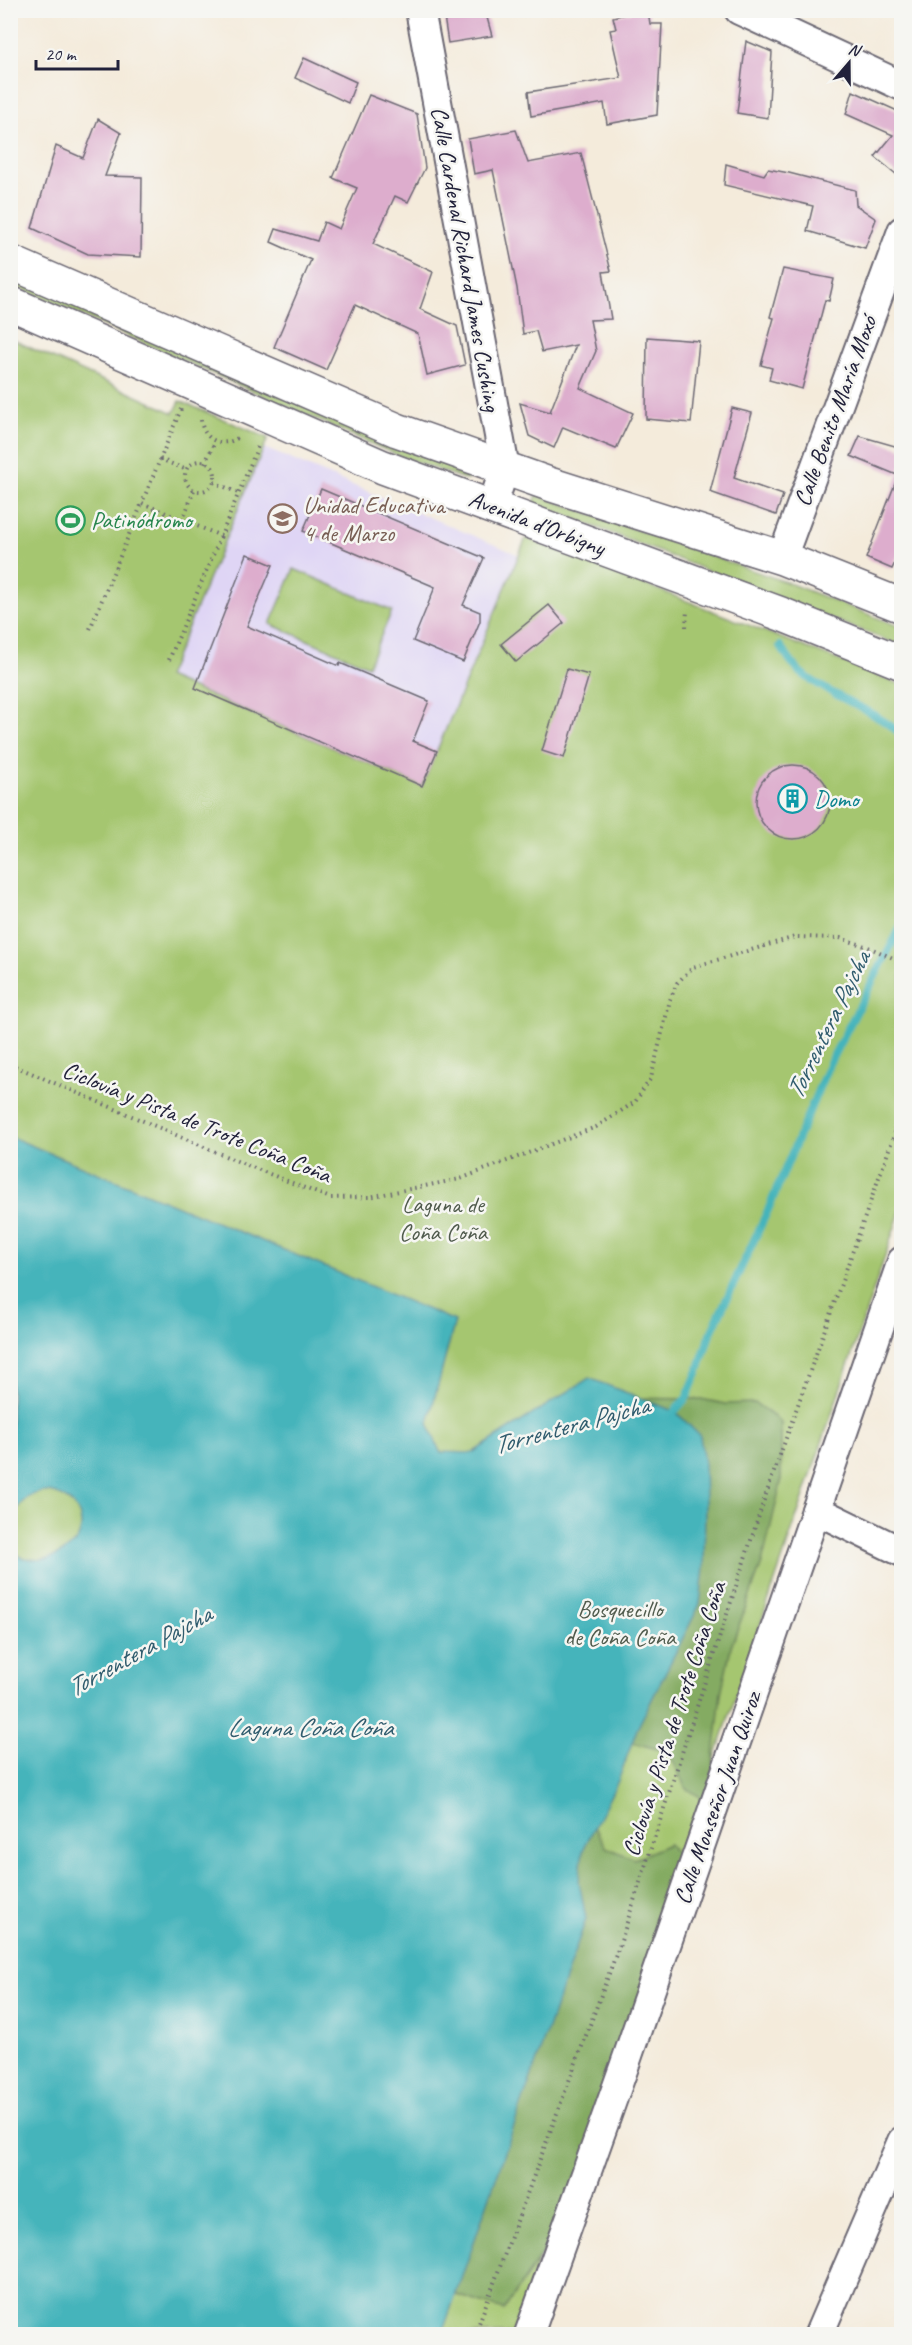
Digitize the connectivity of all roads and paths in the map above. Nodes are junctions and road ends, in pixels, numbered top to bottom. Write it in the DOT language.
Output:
graph roads {
  1 [pos="420,10"];
  2 [pos="739,10"];
  3 [pos="902,86"];
  4 [pos="902,231"];
  5 [pos="10,262"];
  6 [pos="10,303"];
  7 [pos="181,409"];
  8 [pos="201,418"];
  9 [pos="242,435"];
  10 [pos="215,442"];
  11 [pos="260,442"];
  12 [pos="160,459"];
  13 [pos="205,463"];
  14 [pos="505,468"];
  15 [pos="187,470"];
  16 [pos="214,482"];
  17 [pos="194,490"];
  18 [pos="238,493"];
  19 [pos="142,503"];
  20 [pos="492,506"];
  21 [pos="183,520"];
  22 [pos="221,536"];
  23 [pos="782,558"];
  24 [pos="902,606"];
  25 [pos="90,629"];
  26 [pos="169,660"];
  27 [pos="902,663"];
  28 [pos="902,962"];
  29 [pos="10,1064"];
  30 [pos="902,1113"];
  31 [pos="902,1261"];
  32 [pos="816,1510"];
  33 [pos="902,1552"];
  34 [pos="902,2141"];
  35 [pos="475,2334"];
  36 [pos="529,2334"];
  37 [pos="819,2334"];
  1 -- 14 [label="street, Calle Cardenal Richard James Cushing"];
  2 -- 3 [label="street"];
  4 -- 23 [label="street, Calle Benito María Moxó"];
  5 -- 14 [label="main road, Avenida d'Orbigny"];
  6 -- 20 [label="main road, Avenida d'Orbigny"];
  7 -- 12 [label="path"];
  8 -- 10 [label="path"];
  9 -- 10 [label="path"];
  10 -- 13 [label="path"];
  11 -- 18 [label="path"];
  12 -- 15 [label="path"];
  12 -- 19 [label="path"];
  13 -- 15 [label="path"];
  13 -- 16 [label="path"];
  14 -- 20 [label="street, Calle Cardenal Richard James Cushing"];
  14 -- 23 [label="main road, Avenida d'Orbigny"];
  15 -- 17 [label="path"];
  16 -- 17 [label="path"];
  16 -- 18 [label="path"];
  17 -- 21 [label="path"];
  18 -- 22 [label="path"];
  19 -- 21 [label="path"];
  19 -- 25 [label="path"];
  20 -- 27 [label="main road, Avenida d'Orbigny"];
  21 -- 22 [label="path"];
  22 -- 26 [label="path"];
  23 -- 24 [label="main road, Avenida d'Orbigny"];
  28 -- 29 [label="path, Ciclovía y Pista de Trote Coña Coña"];
  30 -- 35 [label="path, Ciclovía y Pista de Trote Coña Coña"];
  31 -- 32 [label="street, Calle Monseñor Juan Quiroz"];
  32 -- 33 [label="street"];
  32 -- 36 [label="street, Calle Monseñor Juan Quiroz"];
  34 -- 37 [label="street"];
}
